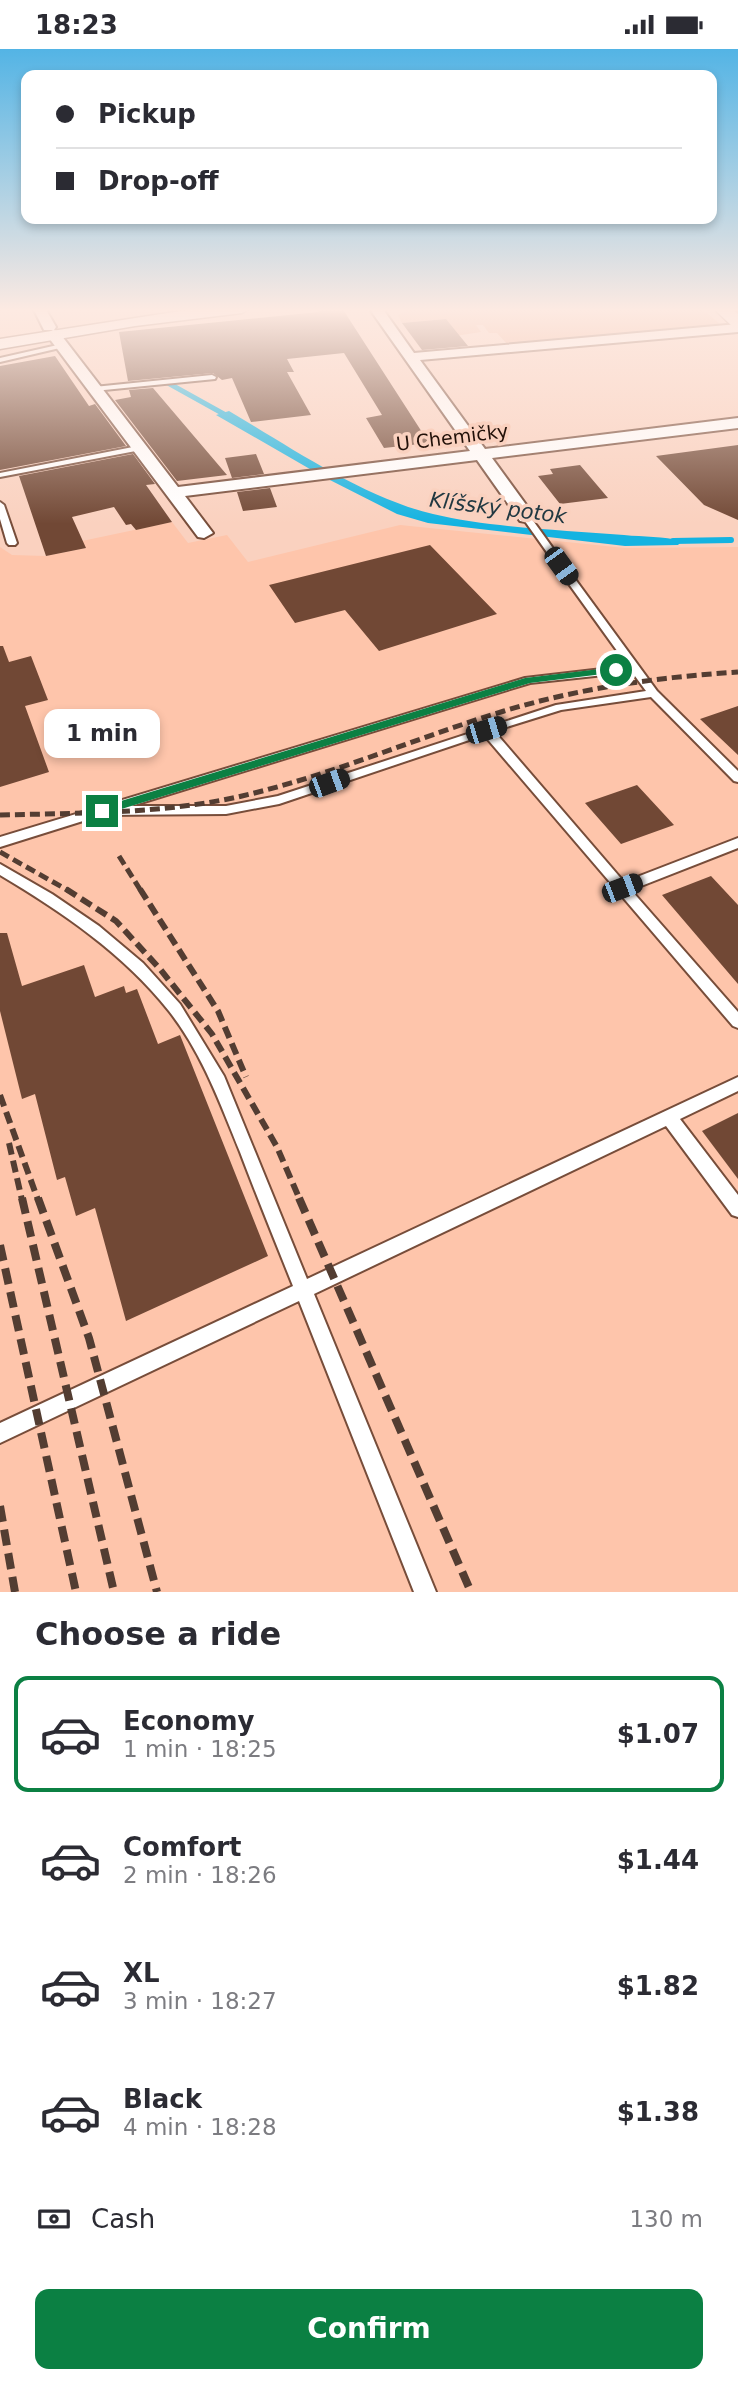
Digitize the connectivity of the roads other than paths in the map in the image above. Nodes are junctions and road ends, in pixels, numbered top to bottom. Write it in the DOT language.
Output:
graph roads {
  1 [pos="87,380"];
  2 [pos="182,380"];
  3 [pos="427,380"];
  4 [pos="94,389"];
  5 [pos="738,423"];
  6 [pos="138,448"];
  7 [pos="481,454"];
  8 [pos="0,475"];
  9 [pos="172,493"];
  10 [pos="0,505"];
  11 [pos="528,520"];
  12 [pos="204,533"];
  13 [pos="12,543"];
  14 [pos="554,556"];
  15 [pos="561,566"];
  16 [pos="635,668"];
  17 [pos="653,692"];
  18 [pos="486,730"];
  19 [pos="738,778"];
  20 [pos="102,811"];
  21 [pos="0,842"];
  22 [pos="738,843"];
  23 [pos="0,869"];
  24 [pos="622,888"];
  25 [pos="738,1021"];
  26 [pos="738,1084"];
  27 [pos="669,1117"];
  28 [pos="738,1209"];
  29 [pos="303,1290"];
  30 [pos="0,1433"];
  31 [pos="425,1592"];
  1 -- 4 [label="street"];
  2 -- 4 [label="lane"];
  3 -- 7 [label="street"];
  4 -- 6 [label="street"];
  5 -- 7 [label="street, U Chemičky"];
  6 -- 8 [label="lane"];
  6 -- 9 [label="street"];
  7 -- 9 [label="street, U Chemičky"];
  7 -- 11 [label="street"];
  9 -- 12 [label="street"];
  10 -- 13 [label="lane"];
  11 -- 14 [label="lane"];
  15 -- 16 [label="lane"];
  16 -- 17 [label="lane"];
  16 -- 20 [label="lane"];
  17 -- 18 [label="lane"];
  17 -- 19 [label="lane"];
  18 -- 20 [label="lane"];
  18 -- 24 [label="lane"];
  20 -- 21 [label="lane"];
  22 -- 24 [label="lane"];
  23 -- 29 [label="lane"];
  24 -- 25 [label="lane"];
  26 -- 27 [label="lane"];
  27 -- 28 [label="lane"];
  27 -- 29 [label="lane"];
  29 -- 30 [label="lane"];
  29 -- 31 [label="lane"];
}
